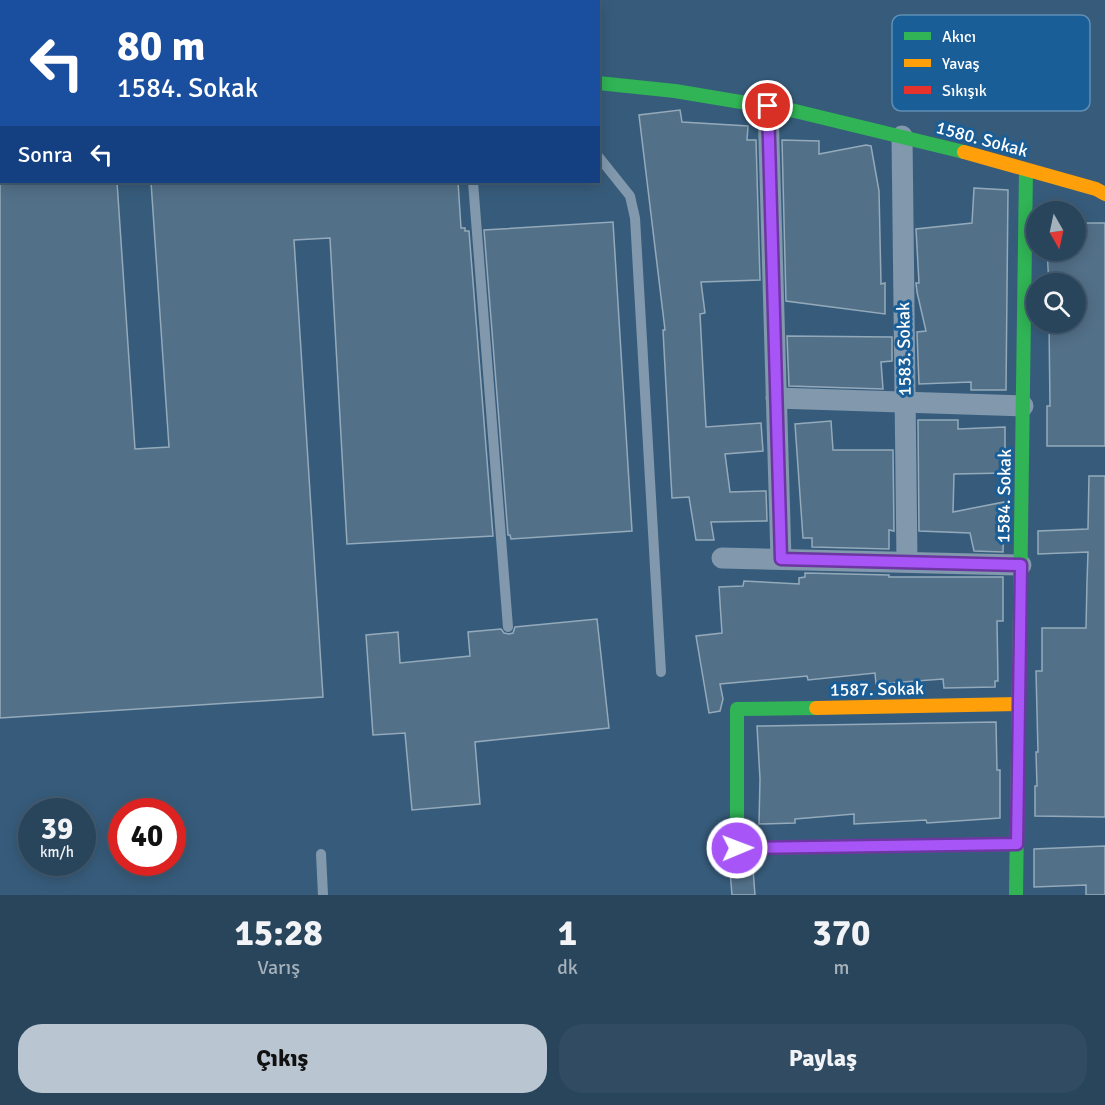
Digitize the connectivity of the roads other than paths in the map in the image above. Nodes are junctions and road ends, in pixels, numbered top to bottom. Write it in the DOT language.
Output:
graph roads {
  1 [pos="600,83"];
  2 [pos="768,106"];
  3 [pos="902,136"];
  4 [pos="600,158"];
  5 [pos="1026,170"];
  6 [pos="473,183"];
  7 [pos="1105,194"];
  8 [pos="776,398"];
  9 [pos="905,403"];
  10 [pos="1023,406"];
  11 [pos="722,558"];
  12 [pos="781,559"];
  13 [pos="907,562"];
  14 [pos="1021,565"];
  15 [pos="508,627"];
  16 [pos="661,672"];
  17 [pos="1019,704"];
  18 [pos="1017,844"];
  19 [pos="321,854"];
  20 [pos="323,895"];
  21 [pos="1016,895"];
  1 -- 2 [label="street, 1580. Sokak"];
  2 -- 3 [label="street, 1580. Sokak"];
  2 -- 8 [label="street"];
  3 -- 5 [label="street, 1580. Sokak"];
  3 -- 9 [label="street, 1583. Sokak"];
  4 -- 16 [label="lane"];
  5 -- 7 [label="street, 1580. Sokak"];
  5 -- 10 [label="street, 1584. Sokak"];
  6 -- 15 [label="lane"];
  8 -- 9 [label="street"];
  8 -- 12 [label="street"];
  9 -- 10 [label="street"];
  9 -- 13 [label="street, 1583. Sokak"];
  10 -- 14 [label="street, 1584. Sokak"];
  11 -- 12 [label="street"];
  12 -- 13 [label="street"];
  13 -- 14 [label="street"];
  14 -- 17 [label="street, 1584. Sokak"];
  17 -- 18 [label="street, 1584. Sokak"];
  17 -- 18 [label="street, 1587. Sokak"];
  18 -- 21 [label="street, 1584. Sokak"];
  19 -- 20 [label="lane"];
}
